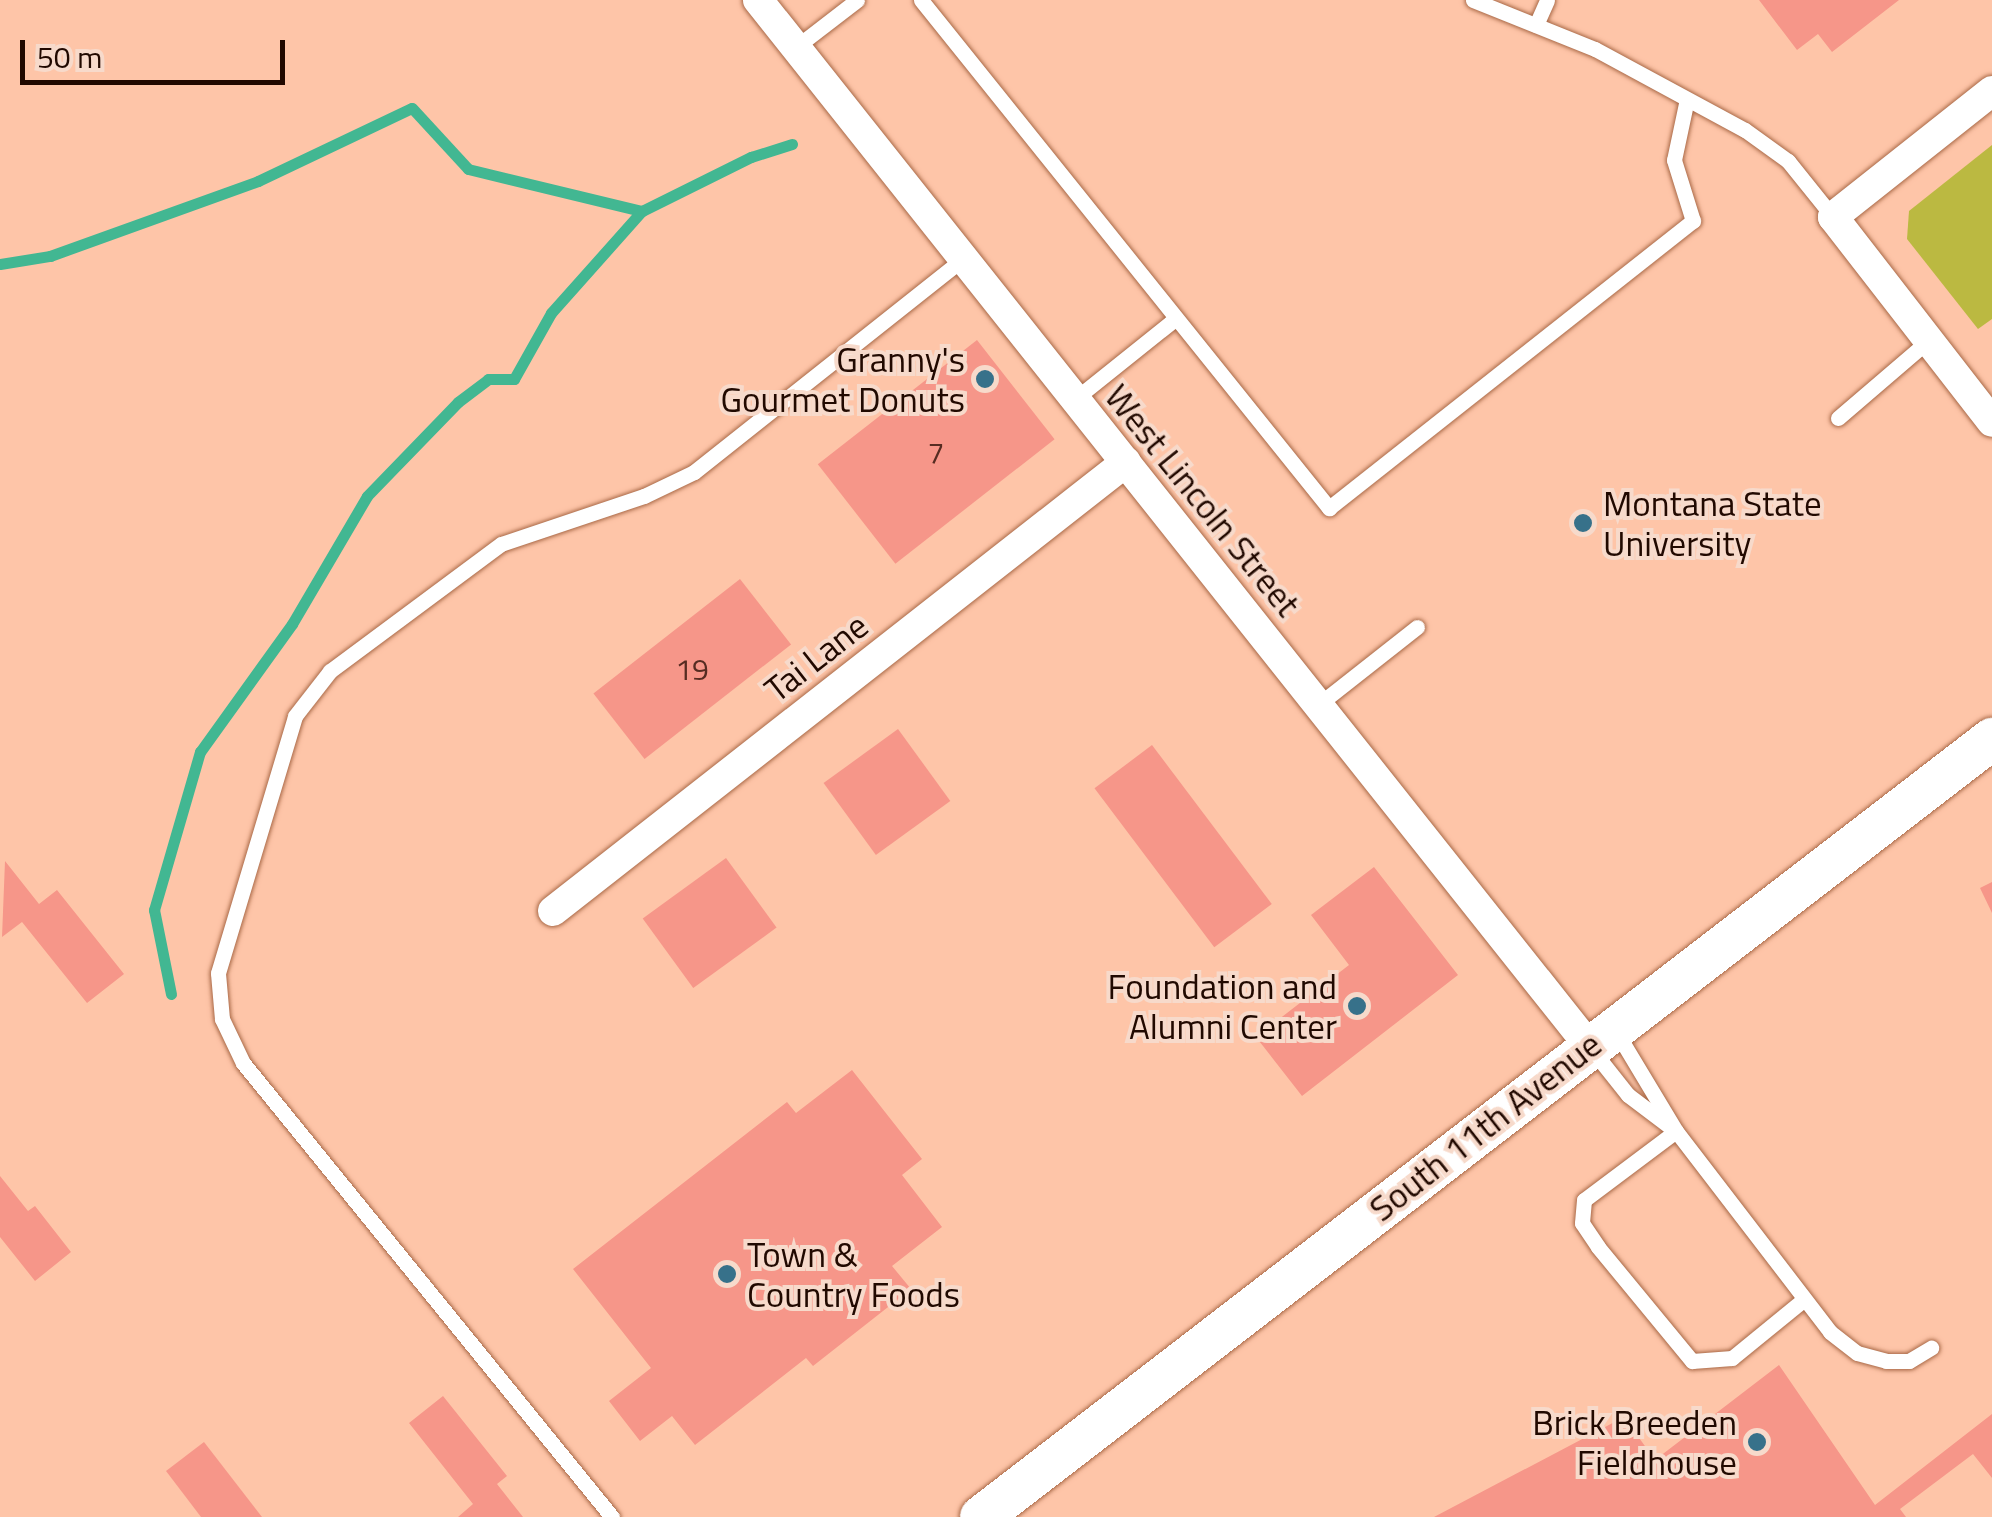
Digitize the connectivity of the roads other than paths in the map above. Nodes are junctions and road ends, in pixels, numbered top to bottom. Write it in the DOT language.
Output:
graph roads {
  1 [pos="758,0"];
  2 [pos="857,0"];
  3 [pos="922,0"];
  4 [pos="1473,0"];
  5 [pos="1548,0"];
  6 [pos="1536,25"];
  7 [pos="796,47"];
  8 [pos="1992,90"];
  9 [pos="1687,99"];
  10 [pos="1833,217"];
  11 [pos="964,258"];
  12 [pos="1176,318"];
  13 [pos="1929,340"];
  14 [pos="1075,400"];
  15 [pos="1838,418"];
  16 [pos="1992,422"];
  17 [pos="1126,462"];
  18 [pos="1417,627"];
  19 [pos="1318,705"];
  20 [pos="1992,738"];
  21 [pos="553,911"];
  22 [pos="1602,1037"];
  23 [pos="1676,1131"];
  24 [pos="1803,1300"];
  25 [pos="1931,1348"];
  26 [pos="612,1517"];
  27 [pos="981,1517"];
  1 -- 7 [label="street, West Lincoln Street"];
  2 -- 7 [label="lane"];
  3 -- 12 [label="lane"];
  4 -- 6 [label="lane"];
  5 -- 6 [label="lane"];
  6 -- 9 [label="lane"];
  7 -- 11 [label="street, West Lincoln Street"];
  8 -- 10 [label="street"];
  9 -- 10 [label="lane"];
  9 -- 12 [label="lane"];
  10 -- 13 [label="street"];
  11 -- 14 [label="street, West Lincoln Street"];
  11 -- 26 [label="lane"];
  12 -- 14 [label="lane"];
  13 -- 15 [label="lane"];
  13 -- 16 [label="street"];
  14 -- 17 [label="street, West Lincoln Street"];
  17 -- 19 [label="street, West Lincoln Street"];
  17 -- 21 [label="street, Tai Lane"];
  18 -- 19 [label="lane"];
  19 -- 22 [label="street, West Lincoln Street"];
  20 -- 22 [label="street, South 11th Avenue"];
  22 -- 23 [label="lane"];
  22 -- 23 [label="lane"];
  22 -- 27 [label="street, South 11th Avenue"];
  23 -- 24 [label="lane"];
  23 -- 24 [label="lane"];
  24 -- 25 [label="lane"];
}
